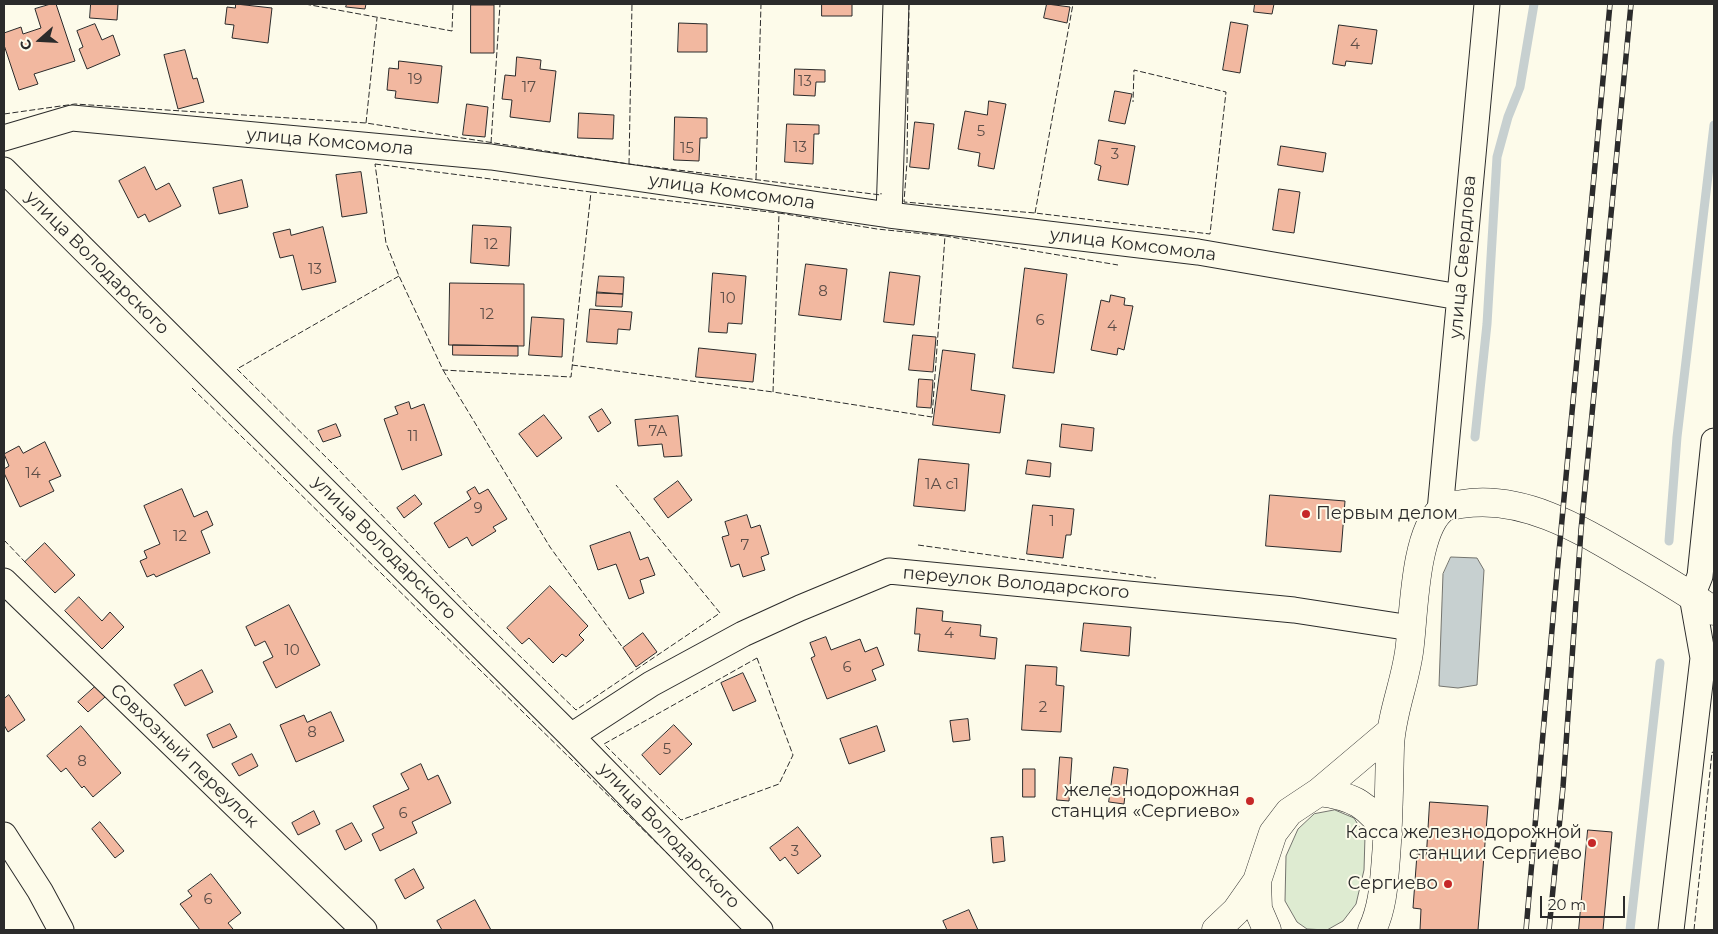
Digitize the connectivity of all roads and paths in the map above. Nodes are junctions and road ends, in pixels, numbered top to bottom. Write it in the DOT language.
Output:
graph roads {
  1 [pos="896,4"];
  2 [pos="1487,4"];
  3 [pos="4,138"];
  4 [pos="4,170"];
  5 [pos="889,216"];
  6 [pos="1459,297"];
  7 [pos="1714,441"];
  8 [pos="1434,520"];
  9 [pos="4,581"];
  10 [pos="1692,596"];
  11 [pos="1714,611"];
  12 [pos="1411,628"];
  13 [pos="1390,732"];
  14 [pos="571,736"];
  15 [pos="1319,792"];
  16 [pos="1388,834"];
  17 [pos="4,835"];
  18 [pos="1257,881"];
  19 [pos="61,930"];
  20 [pos="364,930"];
  21 [pos="760,930"];
  22 [pos="1216,930"];
  23 [pos="1267,930"];
  24 [pos="1372,930"];
  25 [pos="1672,930"];
  1 -- 5 [label="street"];
  2 -- 6 [label="street, улица Свердлова"];
  3 -- 5 [label="street, улица Комсомола"];
  4 -- 14 [label="street, улица Володарского"];
  5 -- 6 [label="street, улица Комсомола"];
  6 -- 8 [label="street, улица Свердлова"];
  7 -- 10 [label="street"];
  8 -- 10 [label="street"];
  8 -- 12 [label="street, улица Свердлова"];
  9 -- 20 [label="street, Совхозный переулок"];
  10 -- 11 [label="street"];
  10 -- 25 [label="street"];
  12 -- 13 [label="street, улица Свердлова"];
  12 -- 14 [label="street, переулок Володарского"];
  13 -- 15 [label="street"];
  13 -- 16 [label="street, улица Свердлова"];
  14 -- 21 [label="street, улица Володарского"];
  15 -- 16 [label="street"];
  15 -- 18 [label="street"];
  16 -- 24 [label="street, улица Свердлова"];
  17 -- 19 [label="street"];
  18 -- 22 [label="street"];
  18 -- 23 [label="street"];
}
